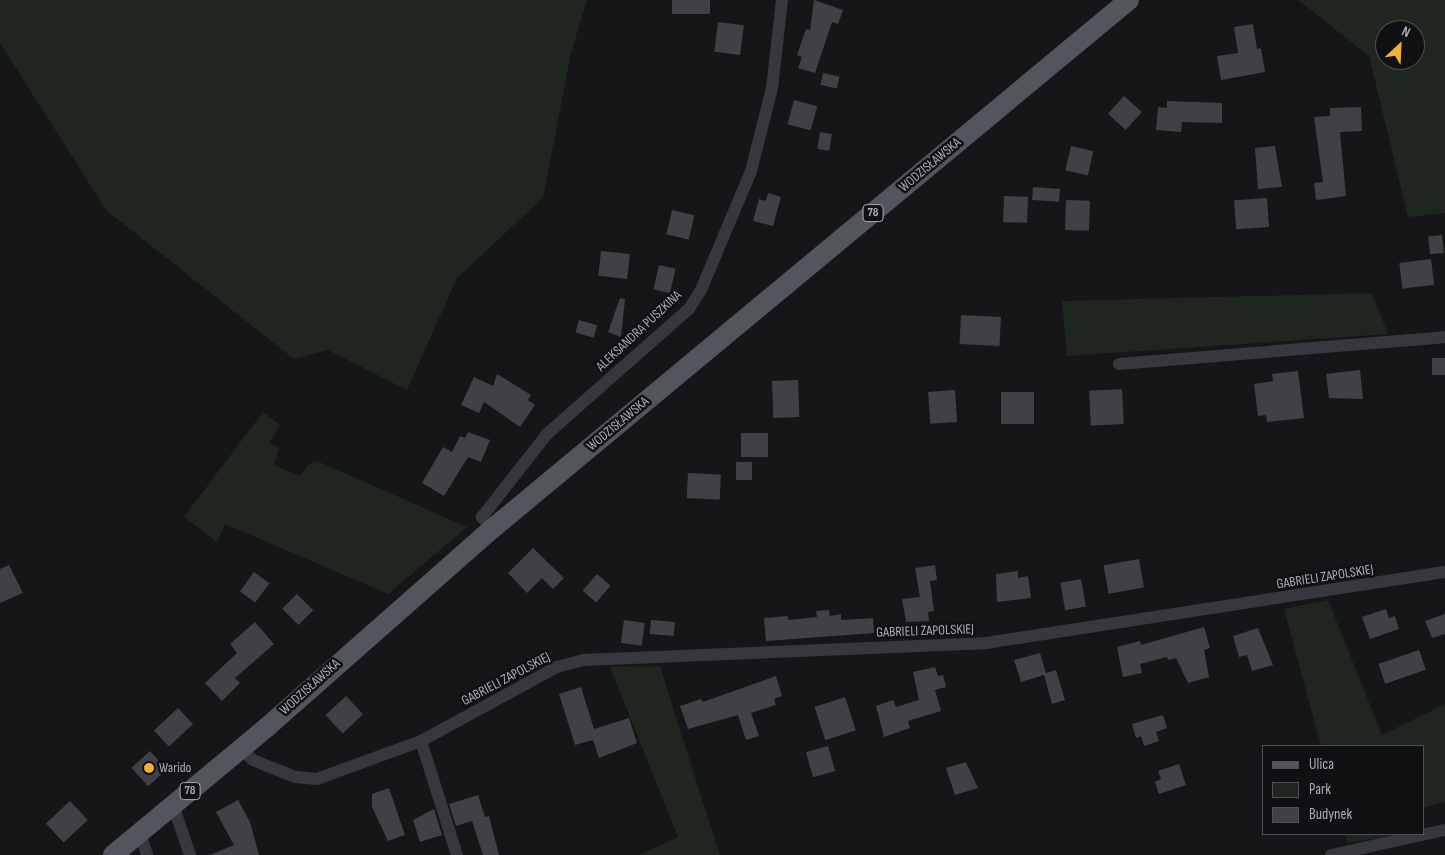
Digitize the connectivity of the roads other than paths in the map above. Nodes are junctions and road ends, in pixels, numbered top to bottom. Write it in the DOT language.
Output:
graph roads {
  1 [pos="782,0"];
  2 [pos="1129,0"];
  3 [pos="1445,337"];
  4 [pos="1119,364"];
  5 [pos="492,529"];
  6 [pos="1445,572"];
  7 [pos="421,741"];
  8 [pos="240,749"];
  9 [pos="173,806"];
  10 [pos="1445,830"];
  11 [pos="140,833"];
  12 [pos="1425,834"];
  13 [pos="1422,835"];
  14 [pos="113,855"];
  15 [pos="147,855"];
  16 [pos="190,855"];
  17 [pos="457,855"];
  18 [pos="1331,855"];
  1 -- 5 [label="street, ALEKSANDRA PUSZKINA"];
  2 -- 5 [label="main road, WODZISŁAWSKA / 78"];
  3 -- 4 [label="street"];
  5 -- 8 [label="main road, WODZISŁAWSKA / 78"];
  6 -- 7 [label="street, GABRIELI ZAPOLSKIEJ"];
  7 -- 8 [label="street, GABRIELI ZAPOLSKIEJ"];
  7 -- 17 [label="street"];
  8 -- 9 [label="main road, WODZISŁAWSKA / 78"];
  9 -- 11 [label="main road, WODZISŁAWSKA / 78"];
  9 -- 16 [label="street"];
  10 -- 12 [label="street"];
  11 -- 14 [label="main road, WODZISŁAWSKA / 78"];
  11 -- 15 [label="street"];
  13 -- 18 [label="street"];
}
